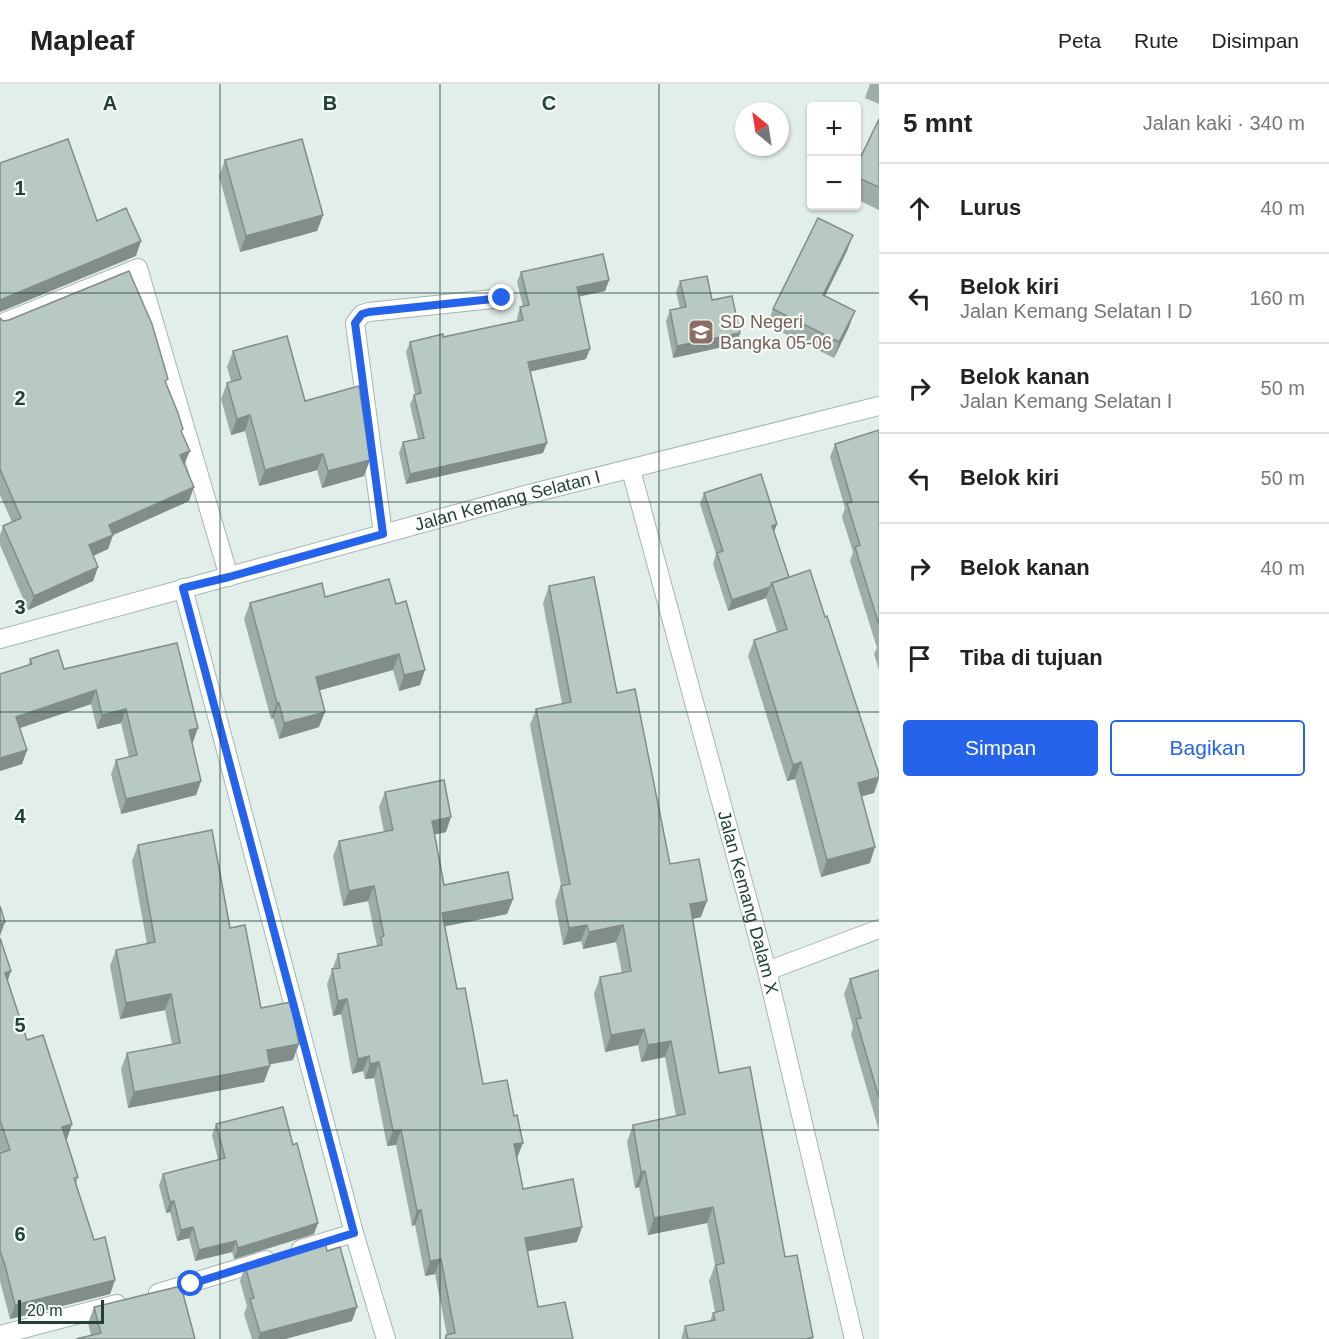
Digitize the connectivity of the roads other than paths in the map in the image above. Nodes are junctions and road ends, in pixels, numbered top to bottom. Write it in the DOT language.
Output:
graph roads {
  1 [pos="502,298"];
  2 [pos="0,324"];
  3 [pos="879,406"];
  4 [pos="631,470"];
  5 [pos="383,534"];
  6 [pos="229,577"];
  7 [pos="183,588"];
  8 [pos="0,639"];
  9 [pos="879,929"];
  10 [pos="767,971"];
  11 [pos="354,1233"];
  12 [pos="0,1335"];
  13 [pos="386,1339"];
  14 [pos="854,1339"];
  1 -- 5 [label="street"];
  2 -- 6 [label="street"];
  3 -- 4 [label="street, Jalan Kemang Selatan I"];
  4 -- 5 [label="street, Jalan Kemang Selatan I"];
  4 -- 10 [label="street, Jalan Kemang Dalam X"];
  5 -- 6 [label="street, Jalan Kemang Selatan I"];
  6 -- 7 [label="street, Jalan Kemang Selatan I"];
  7 -- 8 [label="street, Jalan Kemang Selatan I"];
  7 -- 11 [label="street"];
  9 -- 10 [label="street"];
  10 -- 14 [label="street, Jalan Kemang Dalam X"];
  11 -- 12 [label="street"];
  11 -- 13 [label="street"];
}
